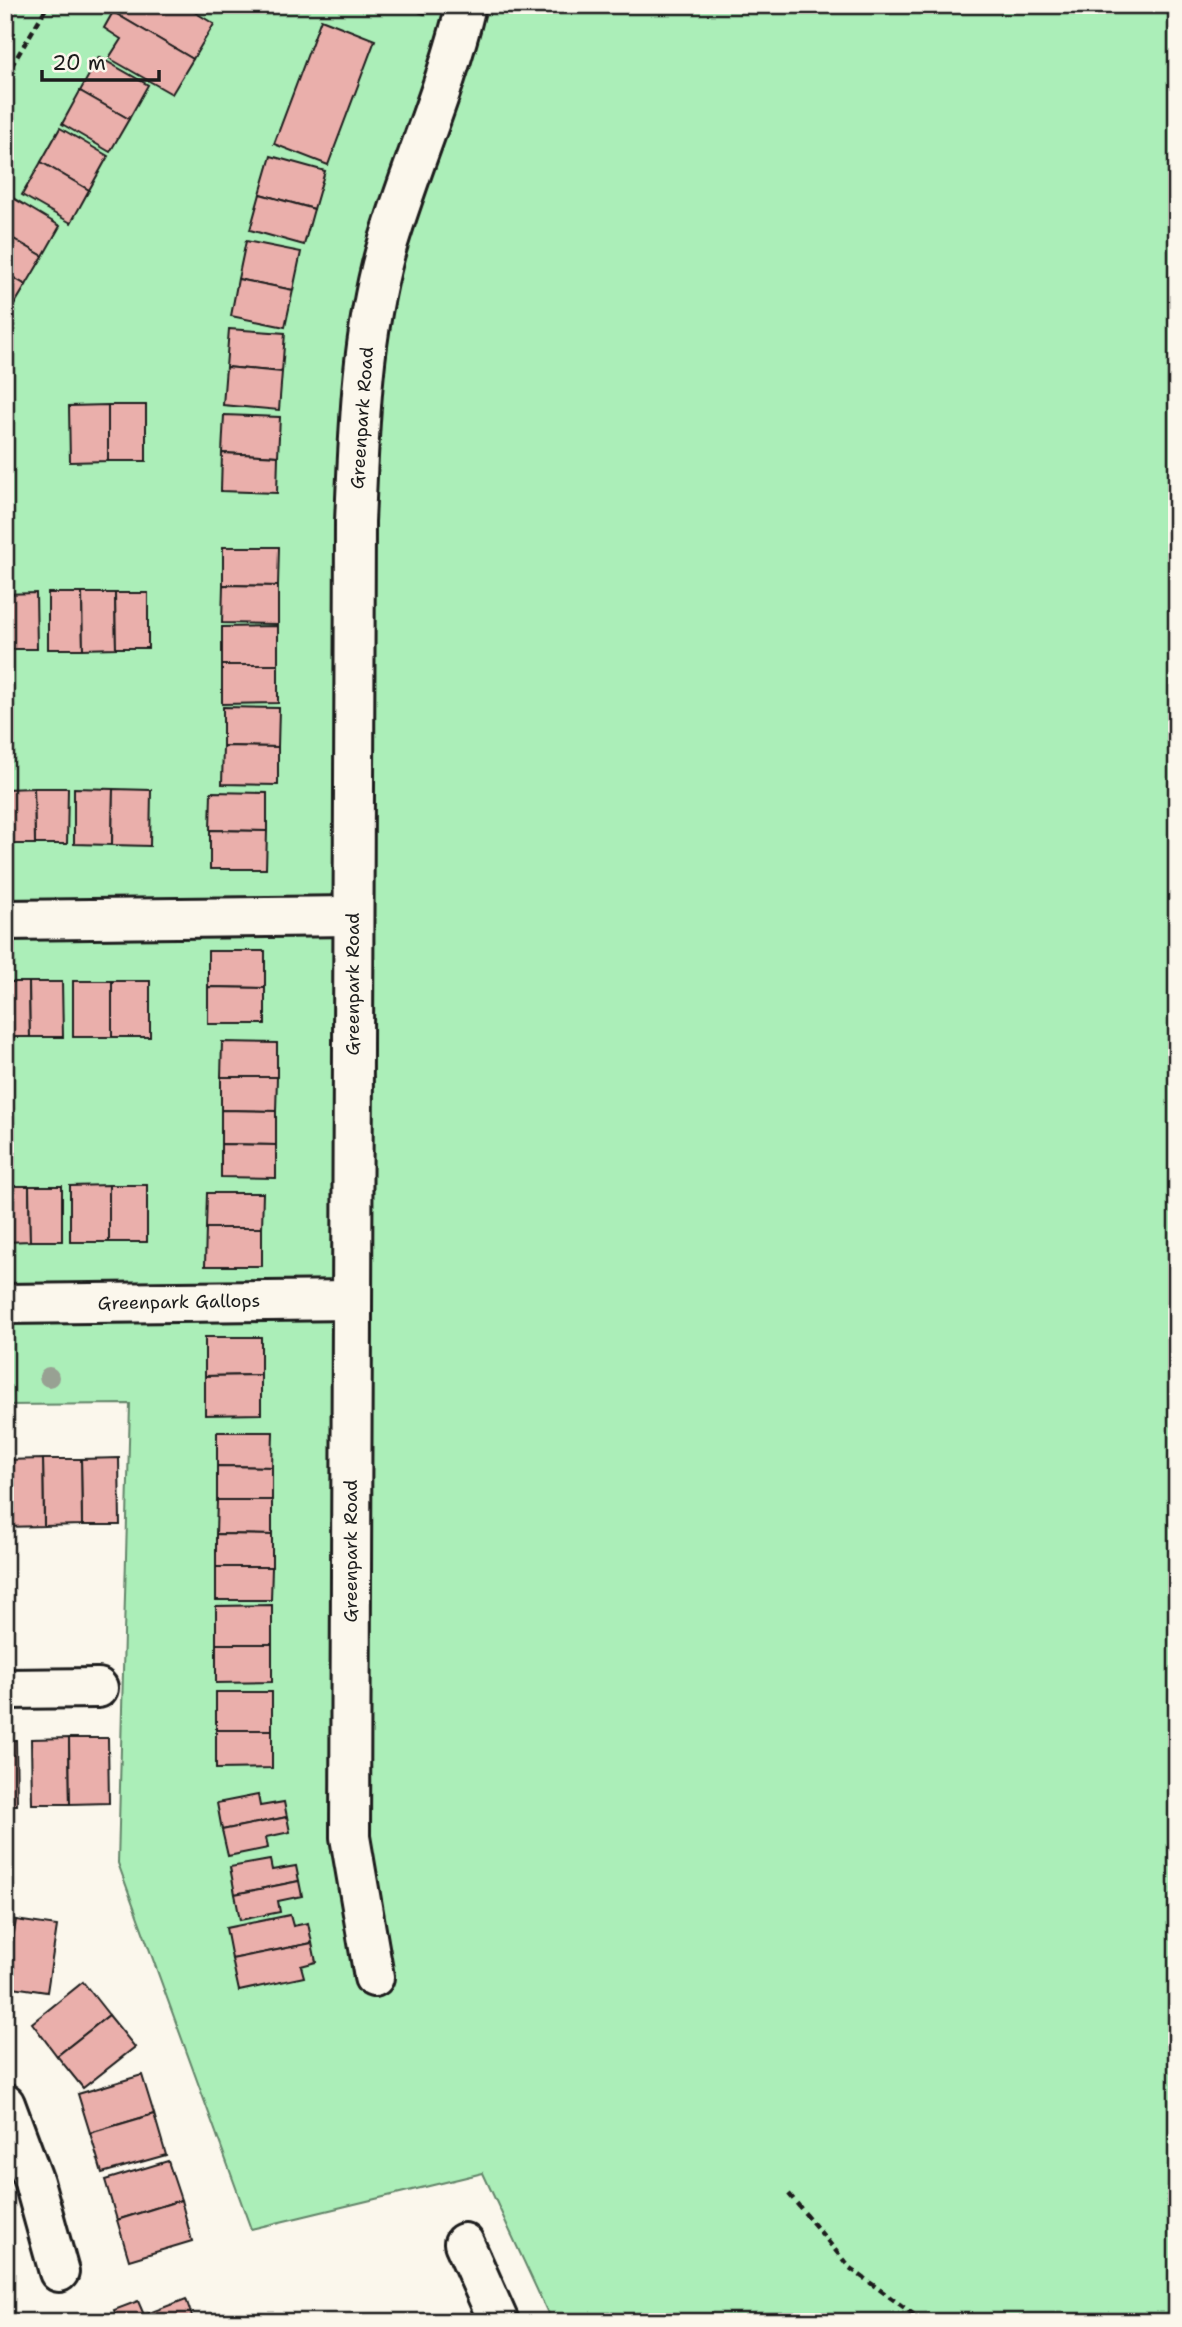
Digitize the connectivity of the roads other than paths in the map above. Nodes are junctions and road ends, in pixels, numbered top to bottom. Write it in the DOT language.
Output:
graph roads {
  1 [pos="466,5"];
  2 [pos="354,916"];
  3 [pos="5,920"];
  4 [pos="352,1300"];
  5 [pos="5,1304"];
  6 [pos="97,1688"];
  7 [pos="5,1689"];
  8 [pos="374,1977"];
  9 [pos="5,2104"];
  10 [pos="464,2243"];
  11 [pos="59,2272"];
  12 [pos="499,2322"];
  1 -- 2 [label="street, Greenpark Road"];
  2 -- 3 [label="street"];
  2 -- 4 [label="street, Greenpark Road"];
  4 -- 5 [label="street, Greenpark Gallops"];
  4 -- 8 [label="street, Greenpark Road"];
  6 -- 7 [label="street"];
  9 -- 11 [label="street"];
  10 -- 12 [label="street"];
}
